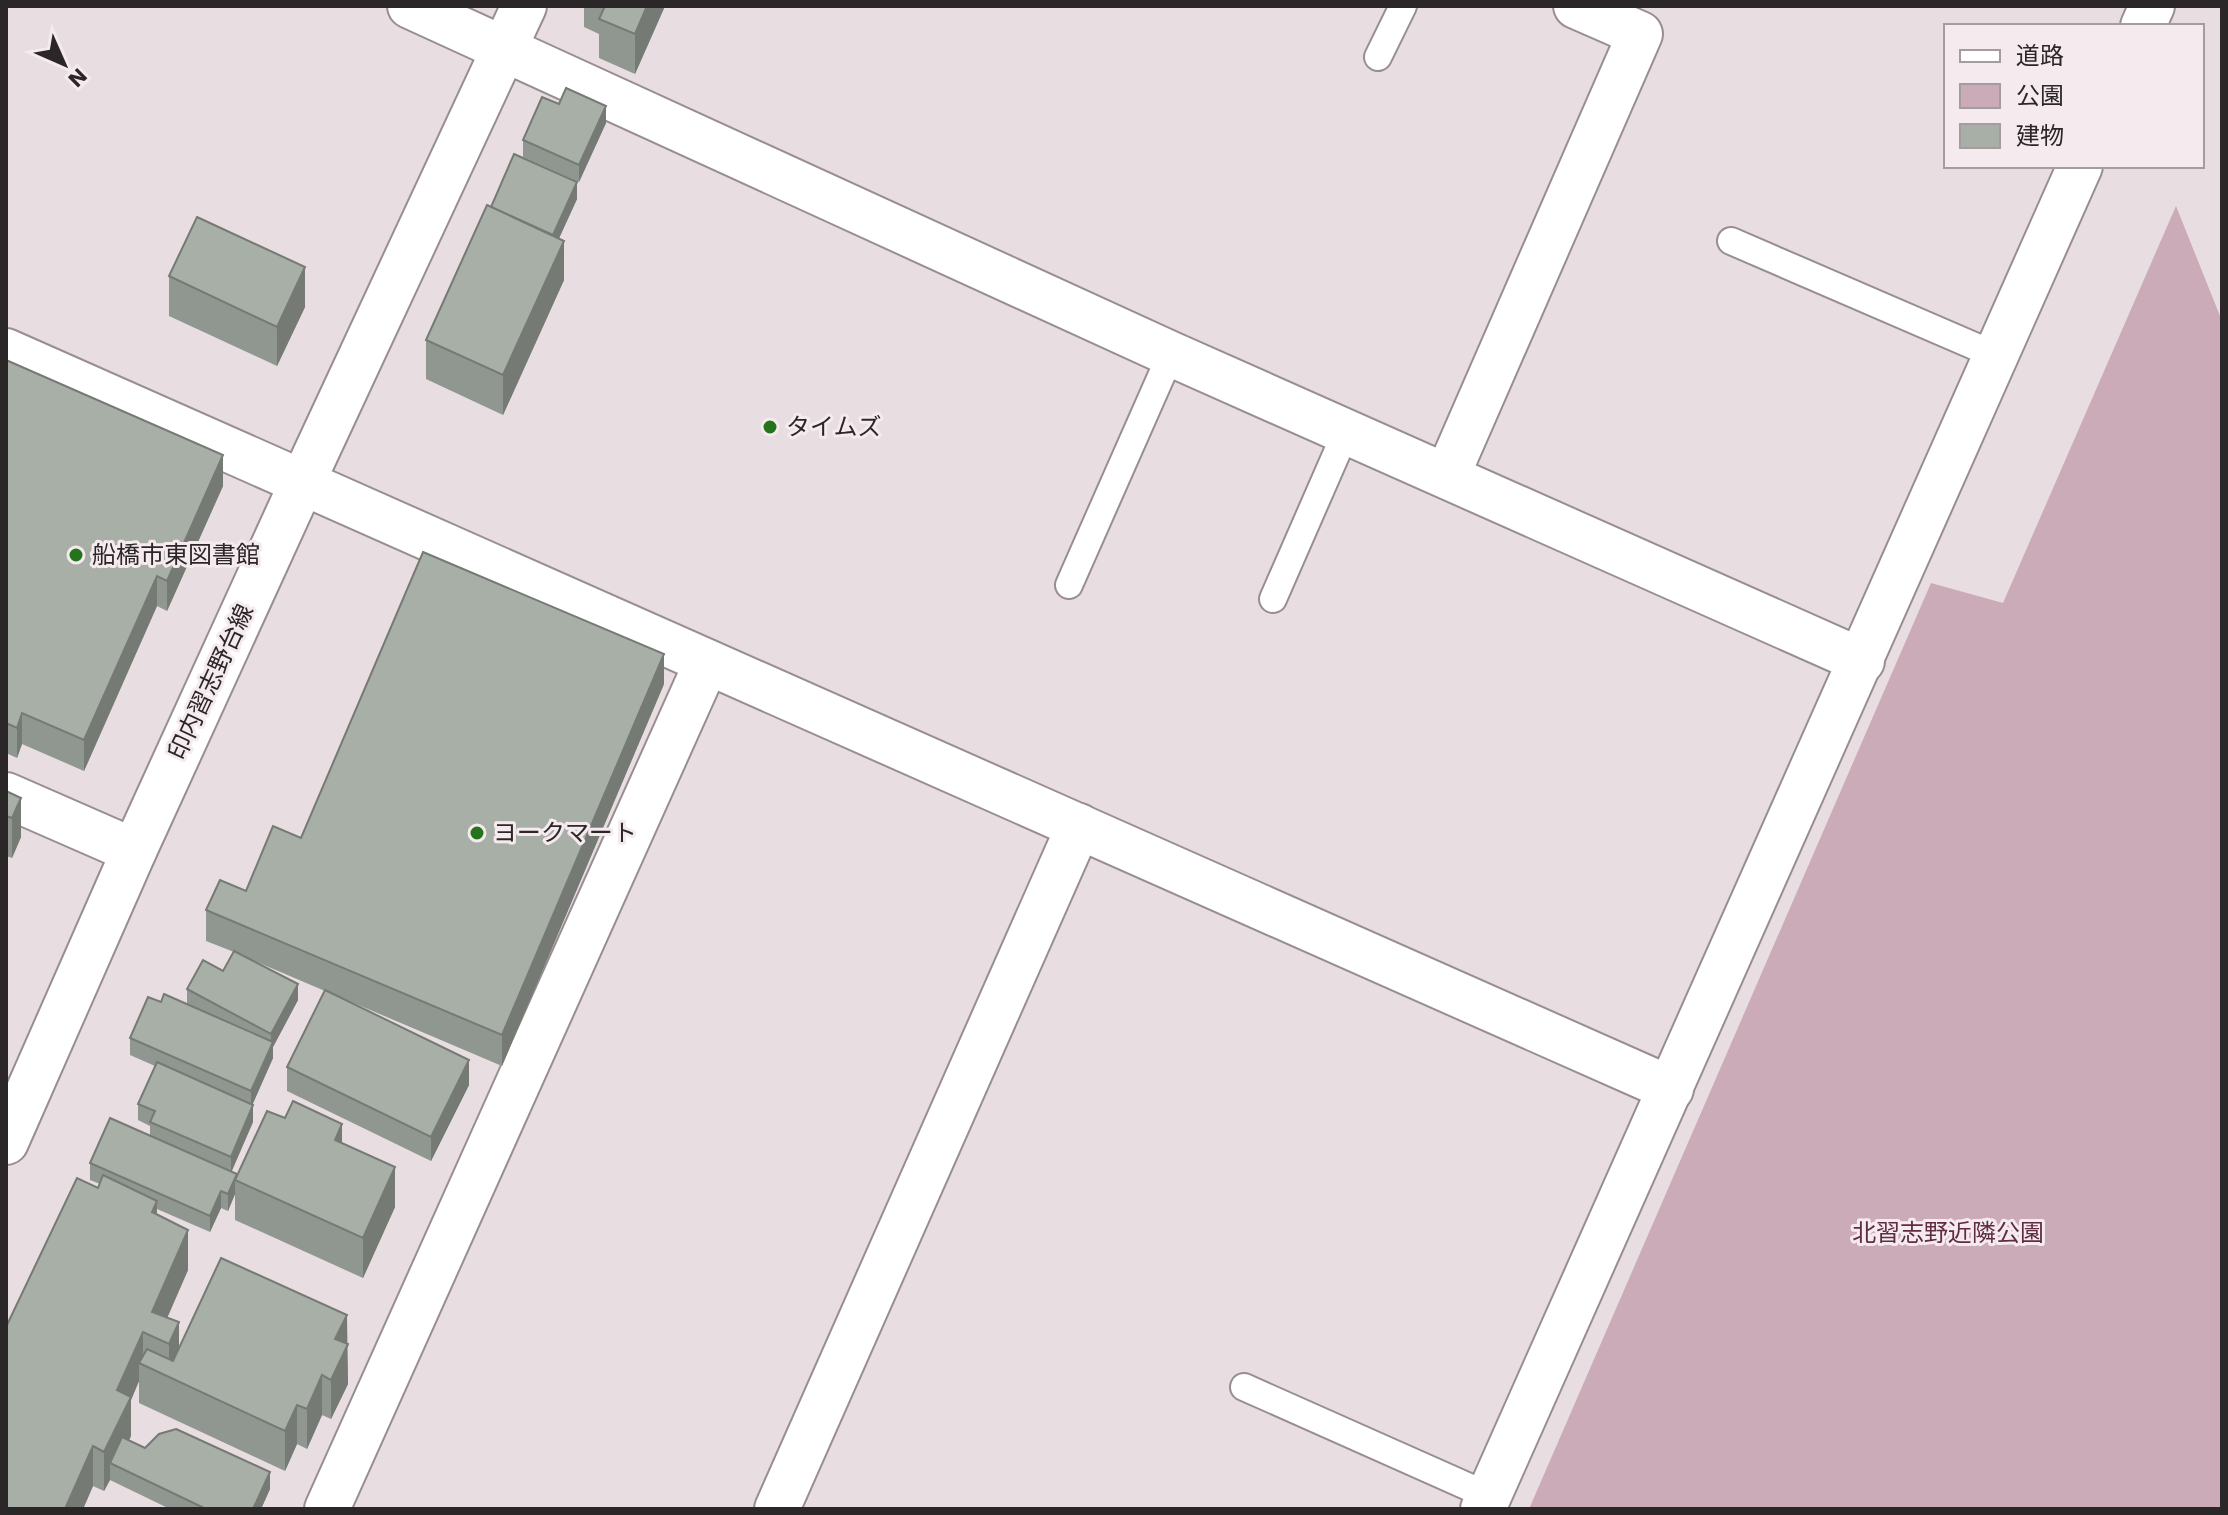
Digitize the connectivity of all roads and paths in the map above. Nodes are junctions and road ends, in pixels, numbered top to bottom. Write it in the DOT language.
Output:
graph roads {
  1 [pos="410,6"];
  2 [pos="524,6"];
  3 [pos="1403,6"];
  4 [pos="1576,6"];
  5 [pos="505,48"];
  6 [pos="1378,57"];
  7 [pos="2079,168"];
  8 [pos="1731,241"];
  9 [pos="6,351"];
  10 [pos="1171,354"];
  11 [pos="1995,355"];
  12 [pos="1346,432"];
  13 [pos="1447,476"];
  14 [pos="302,483"];
  15 [pos="1069,585"];
  16 [pos="1273,599"];
  17 [pos="1862,661"];
  18 [pos="707,662"];
  19 [pos="6,795"];
  20 [pos="1079,826"];
  21 [pos="134,851"];
  22 [pos="1671,1089"];
  23 [pos="6,1142"];
  24 [pos="1244,1387"];
  25 [pos="1486,1502"];
  26 [pos="327,1509"];
  27 [pos="777,1509"];
  1 -- 5 [label="street"];
  2 -- 5 [label="street, 印内習志野台線"];
  3 -- 6 [label="lane"];
  4 -- 13 [label="street"];
  5 -- 10 [label="street"];
  5 -- 14 [label="street, 印内習志野台線"];
  7 -- 11 [label="street"];
  8 -- 11 [label="lane"];
  9 -- 14 [label="street"];
  10 -- 12 [label="street"];
  10 -- 15 [label="lane"];
  11 -- 17 [label="street"];
  12 -- 13 [label="street"];
  12 -- 16 [label="lane"];
  13 -- 17 [label="street"];
  14 -- 18 [label="street"];
  14 -- 21 [label="street, 印内習志野台線"];
  17 -- 22 [label="street"];
  18 -- 20 [label="street"];
  18 -- 26 [label="street"];
  19 -- 21 [label="street"];
  20 -- 22 [label="street"];
  20 -- 27 [label="street"];
  21 -- 23 [label="street, 印内習志野台線"];
  22 -- 25 [label="street"];
  24 -- 25 [label="lane"];
}
